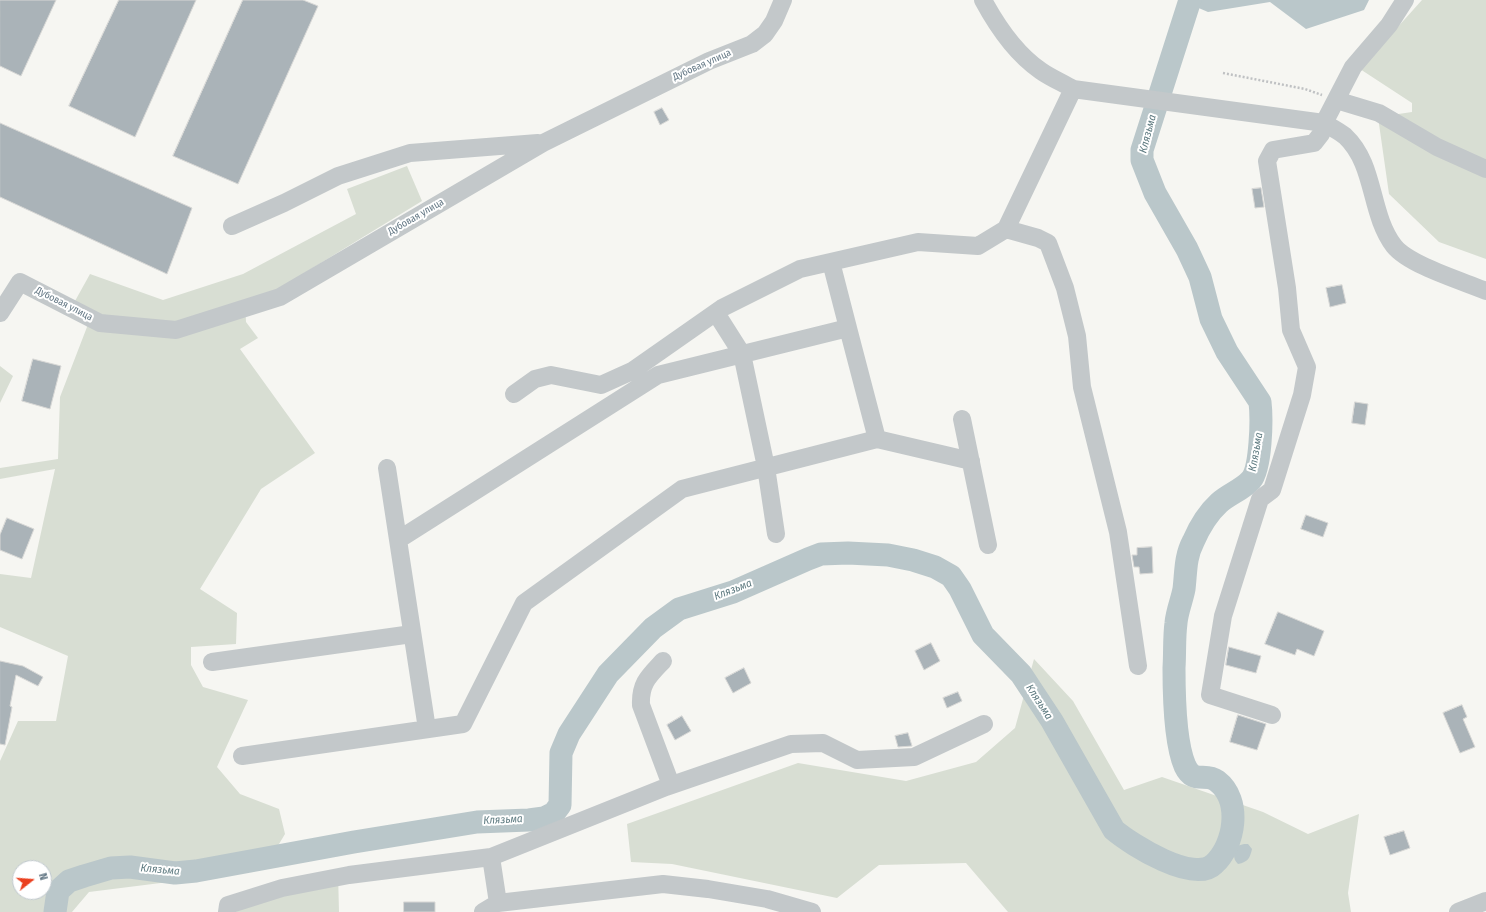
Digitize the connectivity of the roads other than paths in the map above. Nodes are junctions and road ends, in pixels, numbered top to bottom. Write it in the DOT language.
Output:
graph roads {
  1 [pos="782,0"];
  2 [pos="984,0"];
  3 [pos="1405,0"];
  4 [pos="1073,89"];
  5 [pos="1336,100"];
  6 [pos="1324,123"];
  7 [pos="543,143"];
  8 [pos="1486,169"];
  9 [pos="232,226"];
  10 [pos="1006,229"];
  11 [pos="832,262"];
  12 [pos="1486,291"];
  13 [pos="0,313"];
  14 [pos="716,313"];
  15 [pos="848,328"];
  16 [pos="742,354"];
  17 [pos="514,394"];
  18 [pos="962,419"];
  19 [pos="876,439"];
  20 [pos="970,461"];
  21 [pos="766,467"];
  22 [pos="387,468"];
  23 [pos="776,534"];
  24 [pos="398,540"];
  25 [pos="988,545"];
  26 [pos="412,634"];
  27 [pos="663,661"];
  28 [pos="212,662"];
  29 [pos="1138,666"];
  30 [pos="1272,715"];
  31 [pos="984,724"];
  32 [pos="427,729"];
  33 [pos="242,756"];
  34 [pos="671,785"];
  35 [pos="491,857"];
  36 [pos="1486,901"];
  37 [pos="490,908"];
  38 [pos="227,912"];
  39 [pos="812,912"];
  40 [pos="1458,912"];
  1 -- 7 [label="street, Дубовая улица"];
  2 -- 4 [label="street"];
  3 -- 5 [label="street"];
  4 -- 6 [label="street"];
  4 -- 10 [label="street"];
  5 -- 6 [label="street"];
  5 -- 8 [label="street"];
  6 -- 12 [label="street"];
  6 -- 30 [label="street"];
  7 -- 9 [label="street"];
  7 -- 13 [label="street, Дубовая улица"];
  10 -- 11 [label="street"];
  10 -- 29 [label="street"];
  11 -- 14 [label="street"];
  11 -- 15 [label="street"];
  14 -- 16 [label="street"];
  14 -- 17 [label="street"];
  15 -- 16 [label="street"];
  15 -- 19 [label="street"];
  16 -- 21 [label="street"];
  16 -- 24 [label="street"];
  18 -- 20 [label="street"];
  19 -- 20 [label="street"];
  19 -- 21 [label="street"];
  20 -- 25 [label="street"];
  21 -- 23 [label="street"];
  21 -- 32 [label="street"];
  22 -- 24 [label="street"];
  24 -- 26 [label="street"];
  26 -- 28 [label="street"];
  26 -- 32 [label="street"];
  27 -- 34 [label="street"];
  31 -- 34 [label="street"];
  32 -- 33 [label="street"];
  34 -- 35 [label="street"];
  35 -- 37 [label="street"];
  35 -- 38 [label="street"];
  36 -- 40 [label="street"];
  37 -- 39 [label="street"];
}
